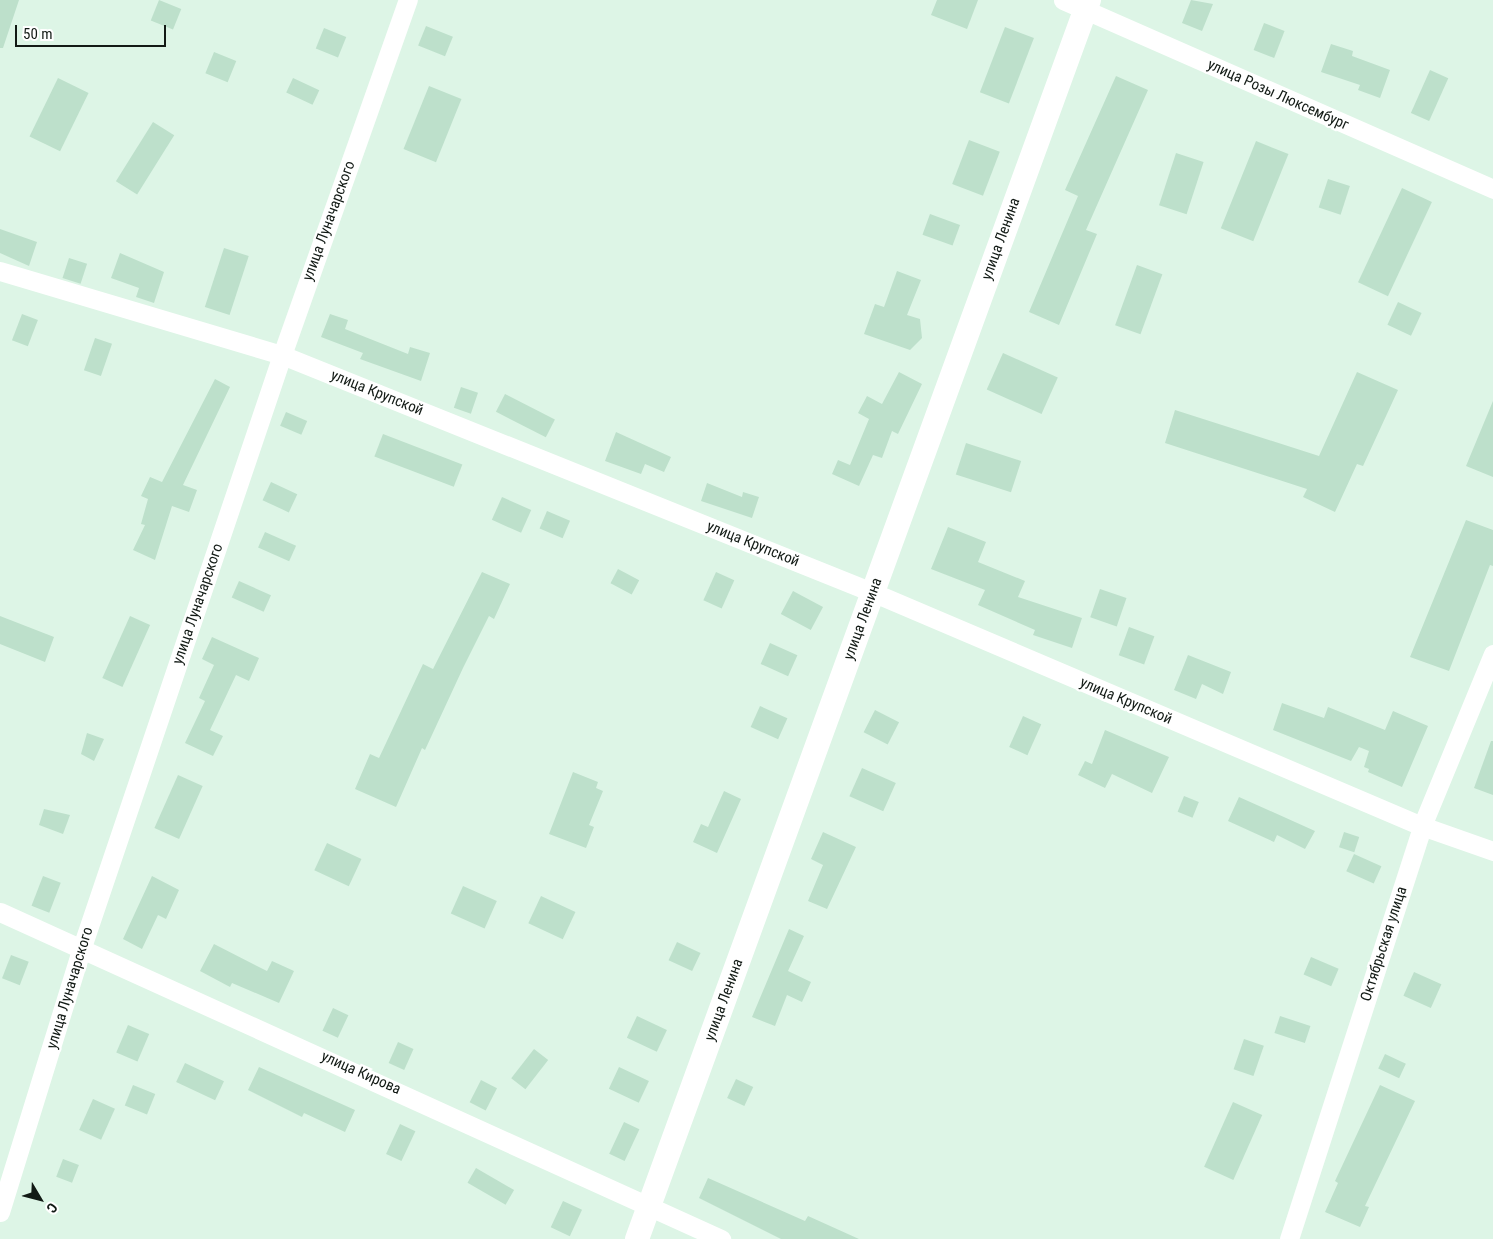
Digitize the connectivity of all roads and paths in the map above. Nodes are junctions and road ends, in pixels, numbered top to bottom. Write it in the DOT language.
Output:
graph roads {
  1 [pos="408,0"];
  2 [pos="1063,0"];
  3 [pos="1087,5"];
  4 [pos="1493,189"];
  5 [pos="0,271"];
  6 [pos="282,354"];
  7 [pos="872,592"];
  8 [pos="1493,654"];
  9 [pos="1422,826"];
  10 [pos="1493,851"];
  11 [pos="0,912"];
  12 [pos="82,947"];
  13 [pos="650,1204"];
  14 [pos="0,1212"];
  15 [pos="637,1239"];
  16 [pos="721,1239"];
  17 [pos="1289,1239"];
  1 -- 6 [label="street, улица Луначарского"];
  2 -- 3 [label="street, улица Розы Люксембург"];
  3 -- 4 [label="street, улица Розы Люксембург"];
  3 -- 7 [label="street, улица Ленина"];
  5 -- 6 [label="street, улица Крупской"];
  6 -- 7 [label="street, улица Крупской"];
  6 -- 12 [label="street, улица Луначарского"];
  7 -- 9 [label="street, улица Крупской"];
  7 -- 13 [label="street, улица Ленина"];
  8 -- 9 [label="street, Октябрьская улица"];
  9 -- 10 [label="street, улица Крупской"];
  9 -- 17 [label="street, Октябрьская улица"];
  11 -- 12 [label="street, улица Кирова"];
  12 -- 13 [label="street, улица Кирова"];
  12 -- 14 [label="street, улица Луначарского"];
  13 -- 15 [label="street, улица Ленина"];
  13 -- 16 [label="street, улица Кирова"];
}
